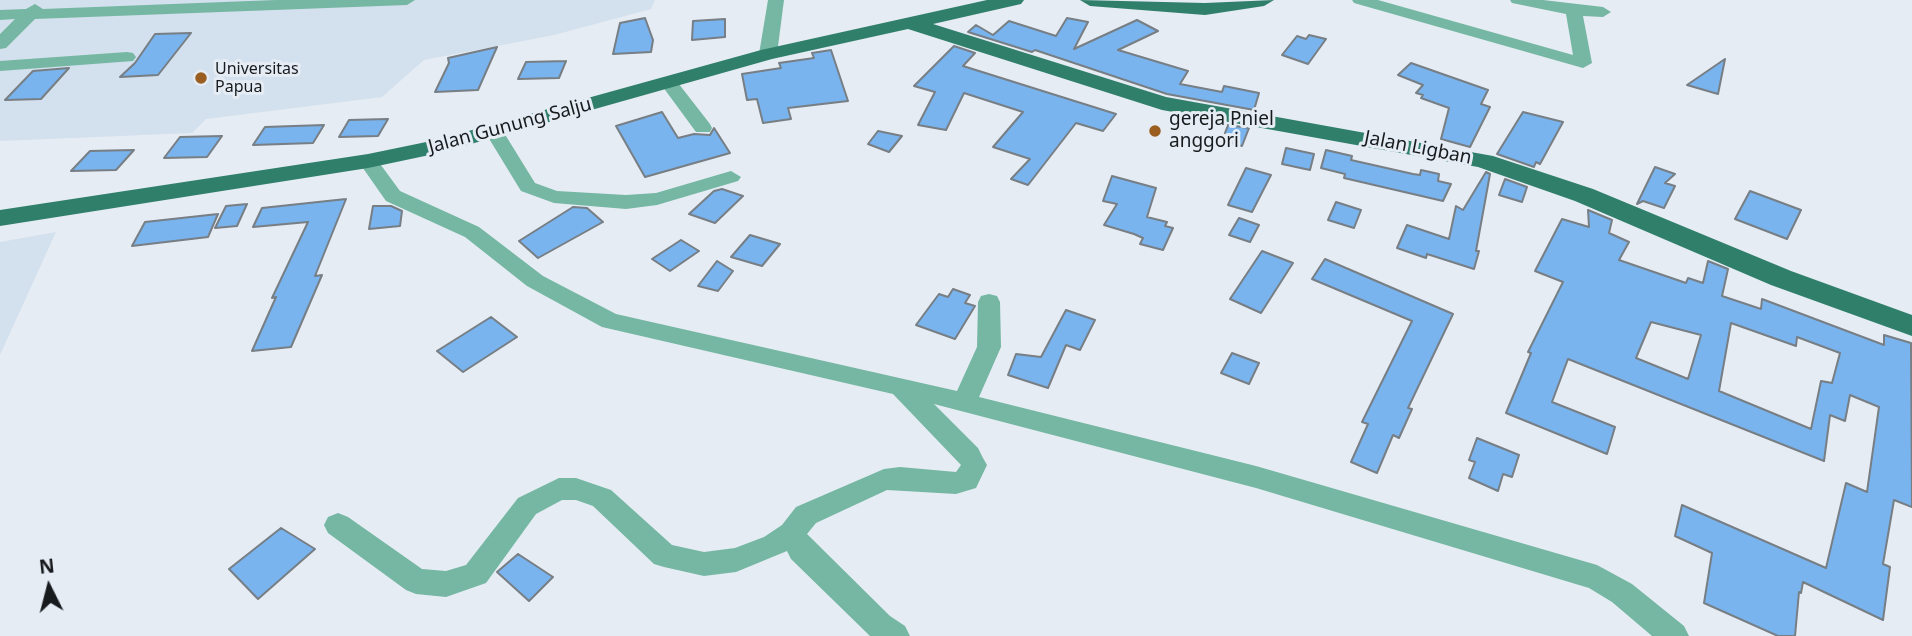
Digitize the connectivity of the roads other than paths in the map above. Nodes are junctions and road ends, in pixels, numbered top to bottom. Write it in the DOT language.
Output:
graph roads {
  1 [pos="45,0"];
  2 [pos="407,0"];
  3 [pos="776,0"];
  4 [pos="1014,0"];
  5 [pos="1090,0"];
  6 [pos="1264,0"];
  7 [pos="1360,0"];
  8 [pos="1518,0"];
  9 [pos="1574,11"];
  10 [pos="1603,12"];
  11 [pos="30,14"];
  12 [pos="0,15"];
  13 [pos="909,23"];
  14 [pos="0,44"];
  15 [pos="768,54"];
  16 [pos="127,57"];
  17 [pos="0,66"];
  18 [pos="668,83"];
  19 [pos="703,128"];
  20 [pos="494,132"];
  21 [pos="368,161"];
  22 [pos="731,177"];
  23 [pos="0,218"];
  24 [pos="989,302"];
  25 [pos="1912,326"];
  26 [pos="900,386"];
  27 [pos="964,402"];
  28 [pos="338,525"];
  29 [pos="792,533"];
  30 [pos="895,636"];
  31 [pos="1674,636"];
  1 -- 11 [label="street"];
  2 -- 11 [label="street"];
  3 -- 15 [label="street"];
  4 -- 13 [label="main road, Jalan Gunung Salju"];
  5 -- 6 [label="main road"];
  7 -- 9 [label="street"];
  8 -- 9 [label="street"];
  9 -- 10 [label="street"];
  11 -- 12 [label="street"];
  11 -- 14 [label="street"];
  13 -- 15 [label="main road, Jalan Gunung Salju"];
  13 -- 25 [label="main road, Jalan Ligban"];
  15 -- 18 [label="main road, Jalan Gunung Salju"];
  16 -- 17 [label="street"];
  18 -- 19 [label="street"];
  18 -- 20 [label="main road, Jalan Gunung Salju"];
  20 -- 21 [label="main road, Jalan Gunung Salju"];
  20 -- 22 [label="street"];
  21 -- 23 [label="main road, Jalan Gunung Salju"];
  21 -- 26 [label="street"];
  24 -- 27 [label="street"];
  26 -- 27 [label="street"];
  26 -- 29 [label="street"];
  27 -- 31 [label="street"];
  28 -- 29 [label="street"];
  29 -- 30 [label="street"];
}
